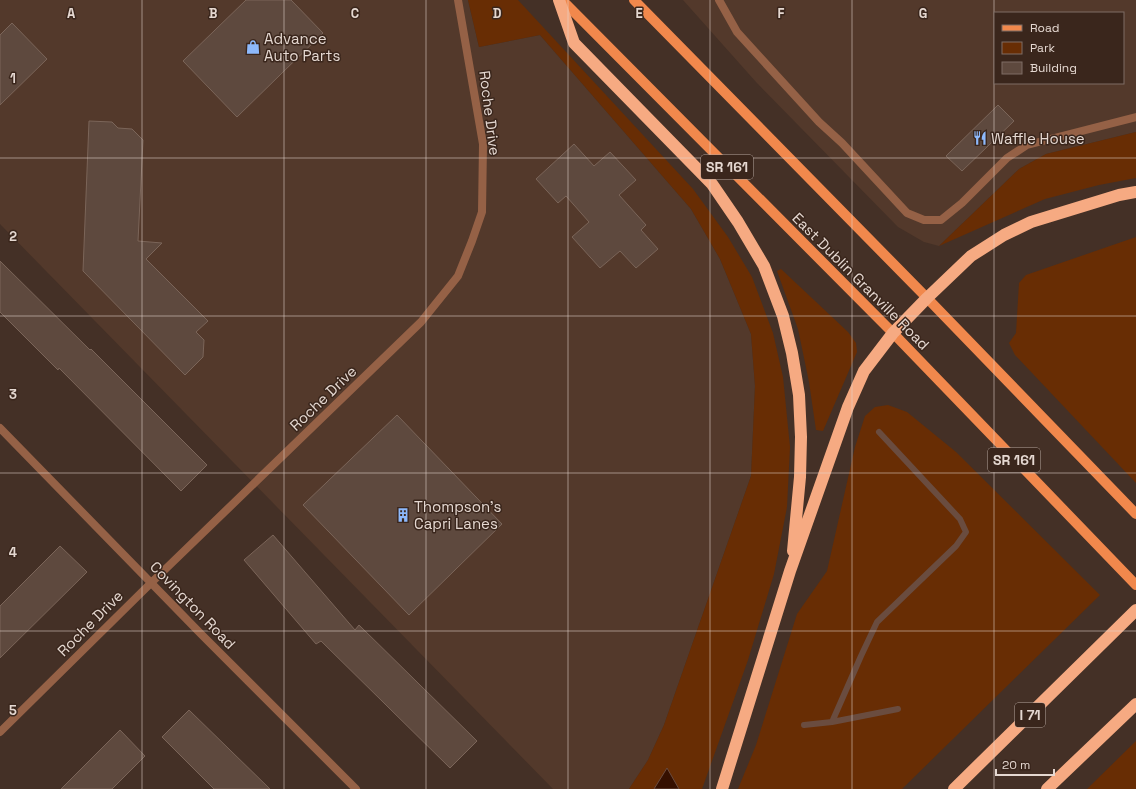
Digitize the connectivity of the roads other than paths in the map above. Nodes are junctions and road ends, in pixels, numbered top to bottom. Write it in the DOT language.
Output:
graph roads {
  1 [pos="458,0"];
  2 [pos="559,0"];
  3 [pos="562,0"];
  4 [pos="634,0"];
  5 [pos="719,0"];
  6 [pos="1136,117"];
  7 [pos="1136,192"];
  8 [pos="927,298"];
  9 [pos="893,333"];
  10 [pos="0,428"];
  11 [pos="1136,514"];
  12 [pos="790,571"];
  13 [pos="151,583"];
  14 [pos="1136,585"];
  15 [pos="1136,610"];
  16 [pos="1136,704"];
  17 [pos="0,732"];
  18 [pos="356,789"];
  19 [pos="722,789"];
  20 [pos="954,789"];
  21 [pos="1047,789"];
  1 -- 13 [label="street, Roche Drive"];
  2 -- 12 [label="highway"];
  3 -- 9 [label="main road, East Dublin Granville Road / SR 161"];
  4 -- 8 [label="main road"];
  5 -- 6 [label="street"];
  7 -- 8 [label="highway"];
  8 -- 9 [label="highway"];
  8 -- 11 [label="main road"];
  9 -- 12 [label="highway"];
  9 -- 14 [label="main road, East Dublin Granville Road / SR 161"];
  10 -- 13 [label="street, Covington Road"];
  12 -- 19 [label="highway"];
  13 -- 17 [label="street, Roche Drive"];
  13 -- 18 [label="street, Covington Road"];
  15 -- 20 [label="highway, I 71"];
  16 -- 21 [label="highway"];
}
